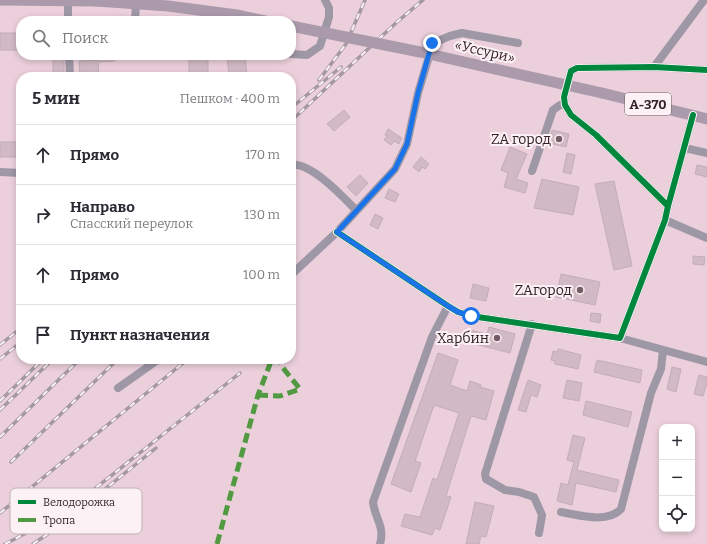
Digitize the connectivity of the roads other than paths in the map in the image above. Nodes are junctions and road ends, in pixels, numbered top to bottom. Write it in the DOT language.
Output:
graph roads {
  1 [pos="0,0"];
  2 [pos="325,0"];
  3 [pos="704,0"];
  4 [pos="69,1"];
  5 [pos="136,3"];
  6 [pos="68,16"];
  7 [pos="135,16"];
  8 [pos="242,16"];
  9 [pos="296,27"];
  10 [pos="518,43"];
  11 [pos="296,54"];
  12 [pos="69,60"];
  13 [pos="654,67"];
  14 [pos="707,70"];
  15 [pos="70,72"];
  16 [pos="565,106"];
  17 [pos="693,115"];
  18 [pos="707,119"];
  19 [pos="685,148"];
  20 [pos="707,153"];
  21 [pos="296,164"];
  22 [pos="532,171"];
  23 [pos="0,172"];
  24 [pos="16,173"];
  25 [pos="668,206"];
  26 [pos="356,210"];
  27 [pos="665,220"];
  28 [pos="337,232"];
  29 [pos="707,238"];
  30 [pos="296,270"];
  31 [pos="448,306"];
  32 [pos="532,324"];
  33 [pos="620,338"];
  34 [pos="663,350"];
  35 [pos="707,362"];
  36 [pos="152,364"];
  37 [pos="118,388"];
  38 [pos="561,512"];
  39 [pos="539,532"];
  40 [pos="380,544"];
  1 -- 4 [label="highway"];
  2 -- 11 [label="street"];
  3 -- 13 [label="street"];
  4 -- 6 [label="street"];
  4 -- 8 [label="highway, bridge"];
  5 -- 7 [label="street"];
  9 -- 17 [label="highway, «Уссури» / А-370, bridge"];
  10 -- 26 [label="street"];
  12 -- 15 [label="street"];
  13 -- 14 [label="street"];
  13 -- 16 [label="street"];
  16 -- 22 [label="street"];
  16 -- 25 [label="street"];
  17 -- 18 [label="highway, А-370"];
  17 -- 19 [label="street"];
  19 -- 20 [label="street"];
  19 -- 25 [label="street"];
  21 -- 26 [label="street"];
  23 -- 24 [label="street"];
  25 -- 27 [label="street"];
  26 -- 28 [label="street"];
  27 -- 29 [label="street"];
  27 -- 33 [label="street"];
  28 -- 30 [label="street"];
  28 -- 31 [label="street"];
  31 -- 32 [label="street"];
  31 -- 40 [label="street"];
  32 -- 33 [label="street"];
  32 -- 39 [label="street"];
  33 -- 34 [label="street"];
  34 -- 35 [label="street"];
  34 -- 38 [label="street"];
  36 -- 37 [label="street"];
}
